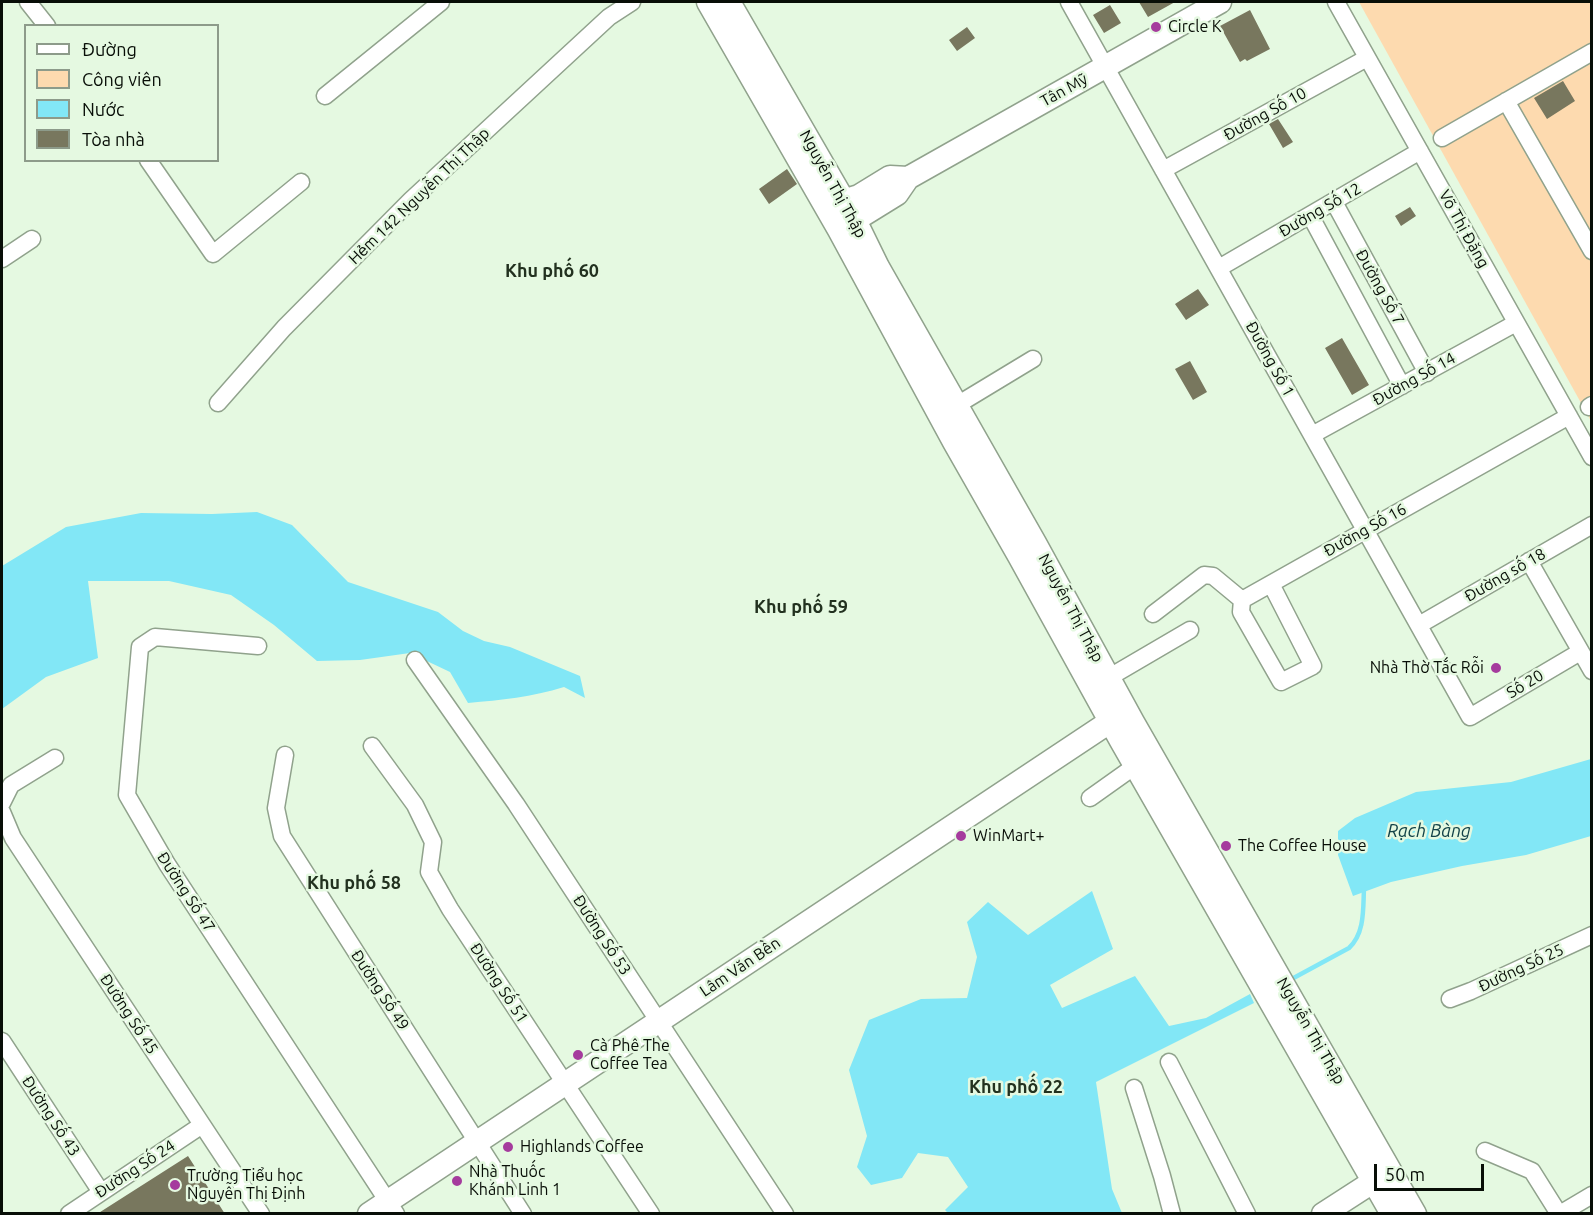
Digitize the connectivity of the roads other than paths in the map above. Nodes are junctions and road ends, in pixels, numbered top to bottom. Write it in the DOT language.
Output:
graph roads {
  1 [pos="28,2"];
  2 [pos="441,2"];
  3 [pos="632,2"];
  4 [pos="708,2"];
  5 [pos="729,2"];
  6 [pos="1069,2"];
  7 [pos="1220,2"];
  8 [pos="1336,2"];
  9 [pos="45,24"];
  10 [pos="1591,55"];
  11 [pos="1367,58"];
  12 [pos="1105,66"];
  13 [pos="325,96"];
  14 [pos="1506,101"];
  15 [pos="1442,138"];
  16 [pos="1420,152"];
  17 [pos="149,162"];
  18 [pos="1164,170"];
  19 [pos="908,177"];
  20 [pos="301,182"];
  21 [pos="1334,202"];
  22 [pos="835,205"];
  23 [pos="1310,215"];
  24 [pos="847,225"];
  25 [pos="32,239"];
  26 [pos="1592,251"];
  27 [pos="2,259"];
  28 [pos="1219,268"];
  29 [pos="871,271"];
  30 [pos="1516,323"];
  31 [pos="1033,359"];
  32 [pos="1427,373"];
  33 [pos="1402,386"];
  34 [pos="218,403"];
  35 [pos="957,405"];
  36 [pos="1569,416"];
  37 [pos="1312,435"];
  38 [pos="1592,457"];
  39 [pos="1592,525"];
  40 [pos="1365,530"];
  41 [pos="1529,561"];
  42 [pos="1271,584"];
  43 [pos="1242,600"];
  44 [pos="1153,614"];
  45 [pos="1419,625"];
  46 [pos="1190,630"];
  47 [pos="258,646"];
  48 [pos="1580,652"];
  49 [pos="415,660"];
  50 [pos="1592,671"];
  51 [pos="1108,678"];
  52 [pos="1118,716"];
  53 [pos="1470,717"];
  54 [pos="372,746"];
  55 [pos="285,755"];
  56 [pos="55,758"];
  57 [pos="1135,766"];
  58 [pos="1090,798"];
  59 [pos="2,803"];
  60 [pos="2,812"];
  61 [pos="1592,935"];
  62 [pos="1265,971"];
  63 [pos="1450,999"];
  64 [pos="658,1022"];
  65 [pos="2,1041"];
  66 [pos="1170,1062"];
  67 [pos="565,1083"];
  68 [pos="1134,1088"];
  69 [pos="202,1125"];
  70 [pos="477,1142"];
  71 [pos="1485,1151"];
  72 [pos="1382,1175"];
  73 [pos="101,1192"];
  74 [pos="1592,1195"];
  75 [pos="384,1209"];
  76 [pos="69,1214"];
  77 [pos="261,1214"];
  78 [pos="524,1214"];
  79 [pos="651,1214"];
  80 [pos="784,1214"];
  81 [pos="1172,1214"];
  82 [pos="1247,1214"];
  83 [pos="1323,1214"];
  84 [pos="1392,1214"];
  85 [pos="1415,1214"];
  86 [pos="1559,1214"];
  1 -- 9 [label="street"];
  2 -- 13 [label="street"];
  3 -- 34 [label="street, Hẻm 142 Nguyễn Thị Thập"];
  4 -- 22 [label="main road, Nguyễn Thị Thập"];
  5 -- 22 [label="main road, Nguyễn Thị Thập"];
  6 -- 12 [label="street, Đường Số 1"];
  7 -- 12 [label="main road, Tân Mỹ"];
  8 -- 11 [label="street, Võ Thị Đặng"];
  10 -- 14 [label="street"];
  11 -- 16 [label="street, Võ Thị Đặng"];
  11 -- 18 [label="street, Đường Số 10"];
  12 -- 18 [label="street, Đường Số 1"];
  12 -- 19 [label="main road, Tân Mỹ"];
  14 -- 15 [label="street"];
  14 -- 26 [label="street"];
  16 -- 21 [label="street, Đường Số 12"];
  16 -- 30 [label="street, Võ Thị Đặng"];
  17 -- 20 [label="street"];
  18 -- 28 [label="street, Đường Số 1"];
  19 -- 22 [label="main road, Tân Mỹ"];
  19 -- 24 [label="main road, Tân Mỹ"];
  21 -- 23 [label="street, Đường Số 12"];
  21 -- 32 [label="street, Đường Số 7"];
  22 -- 24 [label="main road, Nguyễn Thị Thập"];
  23 -- 28 [label="street, Đường Số 12"];
  23 -- 33 [label="street, Đường Số 7"];
  24 -- 29 [label="main road, Nguyễn Thị Thập"];
  25 -- 27 [label="street"];
  28 -- 37 [label="street, Đường Số 1"];
  29 -- 35 [label="main road, Nguyễn Thị Thập"];
  29 -- 52 [label="main road, Nguyễn Thị Thập"];
  30 -- 32 [label="street, Đường Số 14"];
  30 -- 36 [label="street, Võ Thị Đặng"];
  31 -- 35 [label="street"];
  32 -- 33 [label="street, Đường Số 14"];
  33 -- 37 [label="street, Đường Số 14"];
  35 -- 51 [label="main road, Nguyễn Thị Thập"];
  36 -- 38 [label="street, Võ Thị Đặng"];
  36 -- 40 [label="street, Đường Số 16"];
  37 -- 40 [label="street, Đường Số 1"];
  39 -- 41 [label="street, Đường số 18"];
  40 -- 42 [label="street, Đường Số 16"];
  40 -- 45 [label="street, Đường Số 1"];
  41 -- 45 [label="street, Đường số 18"];
  41 -- 48 [label="street"];
  42 -- 43 [label="street, Đường Số 16"];
  42 -- 43 [label="street"];
  43 -- 44 [label="street"];
  45 -- 53 [label="street, Đường Số 1"];
  46 -- 51 [label="street"];
  47 -- 75 [label="street, Đường Số 47"];
  48 -- 50 [label="street"];
  48 -- 53 [label="street, Số 20"];
  49 -- 64 [label="street, Đường Số 53"];
  51 -- 52 [label="main road, Nguyễn Thị Thập"];
  52 -- 57 [label="main road, Nguyễn Thị Thập"];
  52 -- 62 [label="main road, Nguyễn Thị Thập"];
  52 -- 64 [label="main road, Lâm Văn Bền"];
  54 -- 67 [label="street, Đường Số 51"];
  55 -- 70 [label="street, Đường Số 49"];
  56 -- 59 [label="street"];
  57 -- 58 [label="street"];
  57 -- 62 [label="main road, Nguyễn Thị Thập"];
  60 -- 69 [label="street, Đường Số 45"];
  61 -- 63 [label="street, Đường Số 25"];
  62 -- 72 [label="main road, Nguyễn Thị Thập"];
  64 -- 67 [label="main road, Lâm Văn Bền"];
  64 -- 80 [label="street, Đường Số 53"];
  65 -- 73 [label="street, Đường Số 43"];
  66 -- 82 [label="street"];
  67 -- 70 [label="main road, Lâm Văn Bền"];
  67 -- 79 [label="street, Đường Số 51"];
  68 -- 81 [label="street"];
  69 -- 73 [label="street, Đường Số 24"];
  69 -- 77 [label="street, Đường Số 45"];
  70 -- 75 [label="main road, Lâm Văn Bền"];
  70 -- 78 [label="street, Đường Số 49"];
  71 -- 86 [label="street"];
  72 -- 83 [label="main road"];
  72 -- 84 [label="main road, Nguyễn Thị Thập"];
  72 -- 85 [label="main road, Nguyễn Thị Thập"];
  73 -- 76 [label="street, Đường Số 24"];
  74 -- 86 [label="street"];
}
